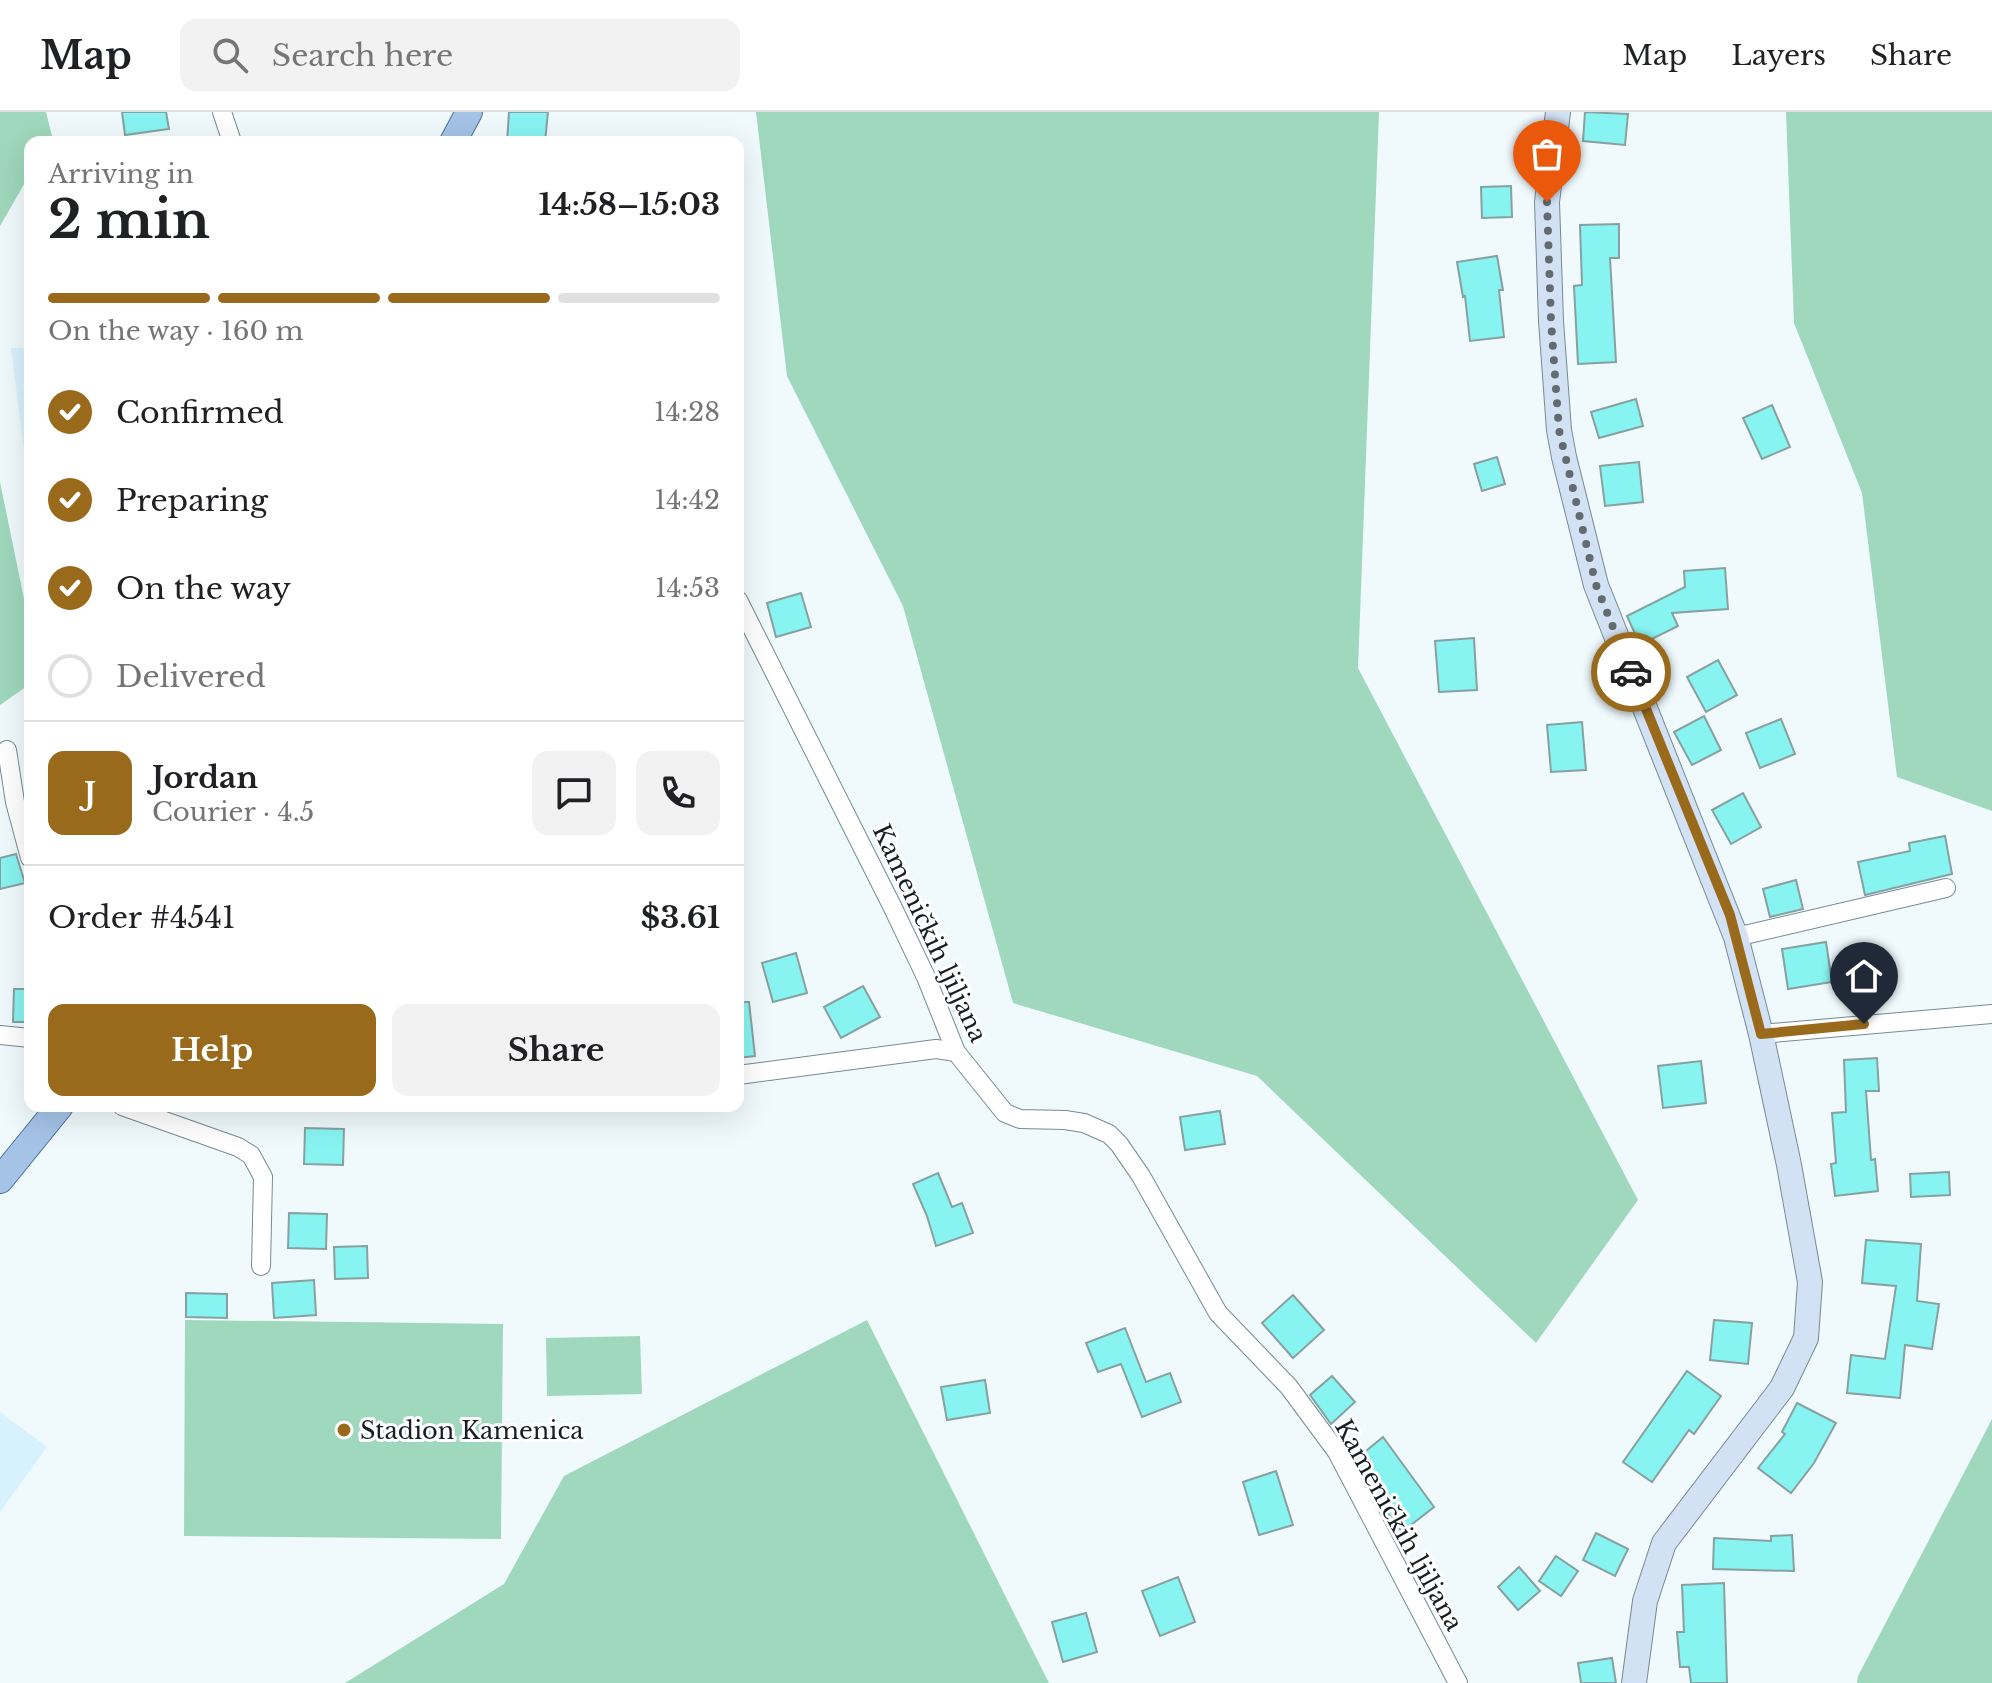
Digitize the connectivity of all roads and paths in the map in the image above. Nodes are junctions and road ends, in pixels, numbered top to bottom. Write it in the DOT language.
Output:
graph roads {
  1 [pos="222,112"];
  2 [pos="469,112"];
  3 [pos="1558,112"];
  4 [pos="230,136"];
  5 [pos="456,136"];
  6 [pos="744,612"];
  7 [pos="7,750"];
  8 [pos="24,836"];
  9 [pos="1946,888"];
  10 [pos="1736,937"];
  11 [pos="1992,1014"];
  12 [pos="1761,1034"];
  13 [pos="0,1035"];
  14 [pos="24,1037"];
  15 [pos="956,1052"];
  16 [pos="744,1074"];
  17 [pos="55,1112"];
  18 [pos="139,1112"];
  19 [pos="0,1180"];
  20 [pos="261,1266"];
  21 [pos="1458,1683"];
  22 [pos="1634,1683"];
  1 -- 4 [label="street"];
  2 -- 5 [label="main road"];
  3 -- 10 [label="street"];
  6 -- 15 [label="street, Kameničkih ljiljana"];
  7 -- 8 [label="street"];
  9 -- 10 [label="street"];
  10 -- 12 [label="street"];
  11 -- 12 [label="street"];
  12 -- 22 [label="street"];
  13 -- 14 [label="street"];
  15 -- 16 [label="street"];
  15 -- 21 [label="street, Kameničkih ljiljana"];
  17 -- 19 [label="main road"];
  18 -- 20 [label="street"];
}
